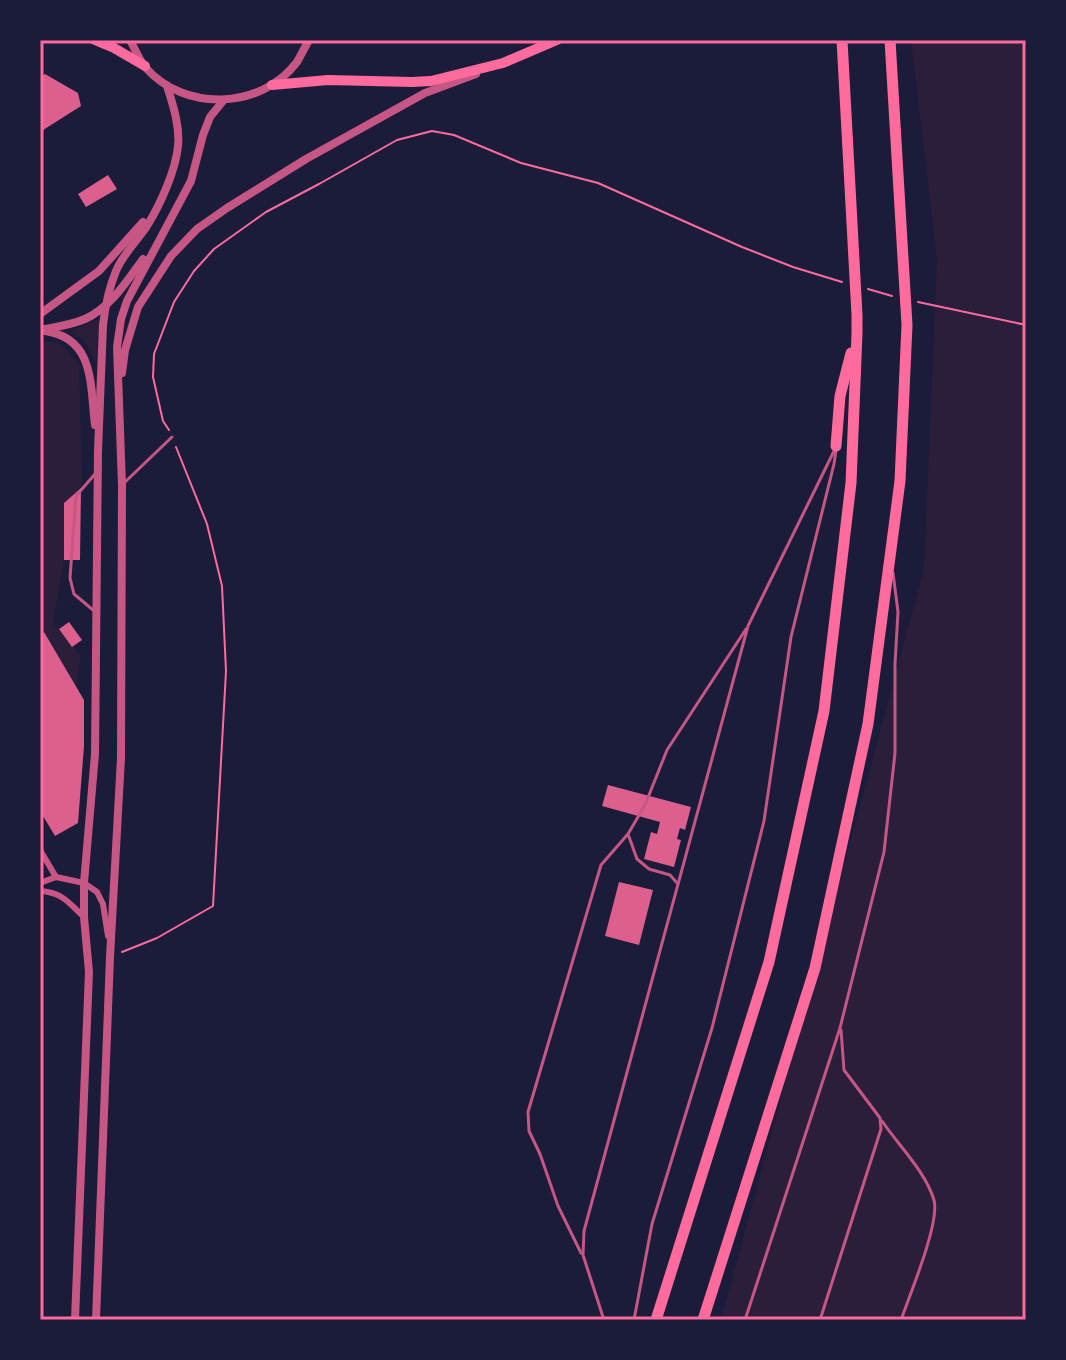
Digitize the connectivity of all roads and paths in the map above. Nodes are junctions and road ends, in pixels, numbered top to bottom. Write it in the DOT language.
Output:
graph roads {
  1 [pos="95,40"];
  2 [pos="130,40"];
  3 [pos="309,40"];
  4 [pos="557,40"];
  5 [pos="842,40"];
  6 [pos="890,40"];
  7 [pos="503,63"];
  8 [pos="145,66"];
  9 [pos="272,85"];
  10 [pos="167,86"];
  11 [pos="223,101"];
  12 [pos="164,192"];
  13 [pos="173,217"];
  14 [pos="852,285"];
  15 [pos="867,289"];
  16 [pos="898,297"];
  17 [pos="913,301"];
  18 [pos="105,306"];
  19 [pos="40,314"];
  20 [pos="1026,325"];
  21 [pos="40,330"];
  22 [pos="857,333"];
  23 [pos="120,401"];
  24 [pos="172,437"];
  25 [pos="836,446"];
  26 [pos="98,451"];
  27 [pos="98,472"];
  28 [pos="122,485"];
  29 [pos="891,553"];
  30 [pos="97,614"];
  31 [pos="748,626"];
  32 [pos="628,834"];
  33 [pos="40,850"];
  34 [pos="56,877"];
  35 [pos="40,883"];
  36 [pos="84,883"];
  37 [pos="679,884"];
  38 [pos="40,891"];
  39 [pos="84,917"];
  40 [pos="110,954"];
  41 [pos="840,1028"];
  42 [pos="880,1118"];
  43 [pos="583,1255"];
  44 [pos="75,1320"];
  45 [pos="96,1320"];
  46 [pos="604,1320"];
  47 [pos="634,1320"];
  48 [pos="656,1320"];
  49 [pos="703,1320"];
  50 [pos="745,1320"];
  51 [pos="820,1320"];
  52 [pos="901,1320"];
  1 -- 8 [label="highway"];
  2 -- 8 [label="street"];
  3 -- 9 [label="street"];
  4 -- 7 [label="highway"];
  5 -- 22 [label="highway"];
  6 -- 29 [label="highway"];
  7 -- 9 [label="highway"];
  7 -- 23 [label="street"];
  8 -- 10 [label="street"];
  9 -- 11 [label="street"];
  10 -- 11 [label="street"];
  10 -- 12 [label="street"];
  11 -- 13 [label="street"];
  12 -- 18 [label="street"];
  12 -- 19 [label="street"];
  13 -- 18 [label="street"];
  13 -- 23 [label="street"];
  14 -- 24 [label="path"];
  15 -- 16 [label="path"];
  17 -- 20 [label="path"];
  18 -- 21 [label="street"];
  18 -- 26 [label="street"];
  21 -- 26 [label="street"];
  22 -- 25 [label="highway"];
  22 -- 48 [label="highway"];
  23 -- 28 [label="street"];
  24 -- 28 [label="lane"];
  24 -- 40 [label="path"];
  25 -- 31 [label="lane"];
  25 -- 47 [label="lane"];
  26 -- 27 [label="street"];
  27 -- 30 [label="street"];
  27 -- 30 [label="lane"];
  28 -- 40 [label="street"];
  29 -- 41 [label="lane"];
  29 -- 49 [label="highway"];
  30 -- 36 [label="street"];
  31 -- 32 [label="lane"];
  31 -- 37 [label="lane"];
  32 -- 37 [label="lane"];
  32 -- 43 [label="lane"];
  33 -- 34 [label="street"];
  34 -- 35 [label="street"];
  34 -- 36 [label="street"];
  36 -- 39 [label="street"];
  36 -- 40 [label="street"];
  37 -- 43 [label="lane"];
  38 -- 39 [label="street"];
  39 -- 44 [label="street"];
  40 -- 45 [label="street"];
  41 -- 42 [label="lane"];
  41 -- 50 [label="lane"];
  42 -- 51 [label="lane"];
  42 -- 52 [label="lane"];
  43 -- 46 [label="lane"];
}
